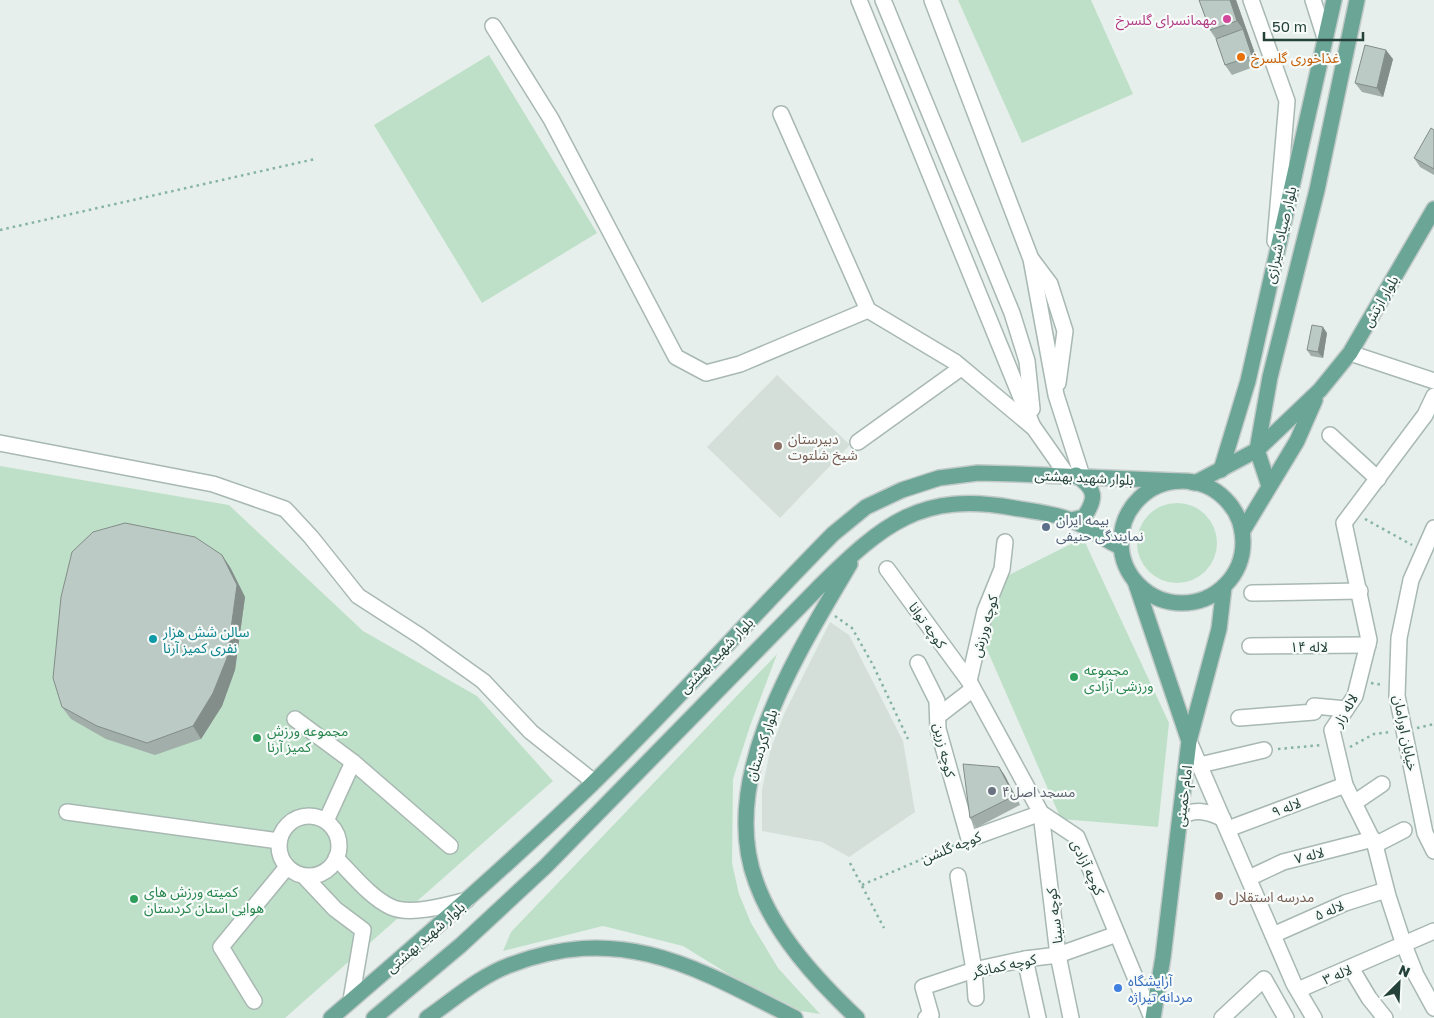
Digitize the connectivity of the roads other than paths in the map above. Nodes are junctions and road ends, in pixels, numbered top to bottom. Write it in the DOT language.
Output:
graph roads {
  1 [pos="859,0"];
  2 [pos="883,0"];
  3 [pos="932,0"];
  4 [pos="1251,0"];
  5 [pos="1313,0"];
  6 [pos="1334,0"];
  7 [pos="1357,0"];
  8 [pos="493,26"];
  9 [pos="1325,38"];
  10 [pos="1348,46"];
  11 [pos="781,114"];
  12 [pos="1284,135"];
  13 [pos="1302,140"];
  14 [pos="1327,143"];
  15 [pos="1434,209"];
  16 [pos="1031,259"];
  17 [pos="1273,265"];
  18 [pos="1296,270"];
  19 [pos="868,310"];
  20 [pos="1350,353"];
  21 [pos="961,368"];
  22 [pos="1434,381"];
  23 [pos="1320,390"];
  24 [pos="1056,395"];
  25 [pos="1434,396"];
  26 [pos="1034,428"];
  27 [pos="1330,435"];
  28 [pos="858,442"];
  29 [pos="0,443"];
  30 [pos="1257,450"];
  31 [pos="1221,470"];
  32 [pos="1075,475"];
  33 [pos="1378,479"];
  34 [pos="1183,481"];
  35 [pos="1269,486"];
  36 [pos="1071,520"];
  37 [pos="1434,528"];
  38 [pos="1242,532"];
  39 [pos="1004,542"];
  40 [pos="1121,547"];
  41 [pos="860,548"];
  42 [pos="887,569"];
  43 [pos="1135,581"];
  44 [pos="1224,587"];
  45 [pos="1360,591"];
  46 [pos="1252,593"];
  47 [pos="1368,645"];
  48 [pos="1250,646"];
  49 [pos="918,663"];
  50 [pos="971,685"];
  51 [pos="1346,709"];
  52 [pos="938,716"];
  53 [pos="1239,718"];
  54 [pos="295,719"];
  55 [pos="1189,741"];
  56 [pos="1264,750"];
  57 [pos="354,762"];
  58 [pos="1200,765"];
  59 [pos="594,782"];
  60 [pos="1382,784"];
  61 [pos="1345,785"];
  62 [pos="1354,803"];
  63 [pos="66,812"];
  64 [pos="1042,813"];
  65 [pos="1181,818"];
  66 [pos="326,821"];
  67 [pos="1226,824"];
  68 [pos="1404,830"];
  69 [pos="969,839"];
  70 [pos="279,841"];
  71 [pos="1374,842"];
  72 [pos="450,846"];
  73 [pos="1434,851"];
  74 [pos="336,858"];
  75 [pos="287,867"];
  76 [pos="304,876"];
  77 [pos="958,876"];
  78 [pos="1249,878"];
  79 [pos="1386,890"];
  80 [pos="467,900"];
  81 [pos="1434,931"];
  82 [pos="1116,934"];
  83 [pos="1273,935"];
  84 [pos="1404,945"];
  85 [pos="1058,955"];
  86 [pos="1025,959"];
  87 [pos="1351,968"];
  88 [pos="974,970"];
  89 [pos="1298,990"];
  90 [pos="976,998"];
  91 [pos="351,1000"];
  92 [pos="254,1001"];
  93 [pos="1434,1008"];
  94 [pos="331,1018"];
  95 [pos="374,1018"];
  96 [pos="427,1018"];
  97 [pos="794,1018"];
  98 [pos="857,1018"];
  99 [pos="926,1018"];
  100 [pos="1038,1018"];
  101 [pos="1071,1018"];
  102 [pos="1152,1018"];
  103 [pos="1222,1018"];
  104 [pos="1286,1018"];
  105 [pos="1314,1018"];
  106 [pos="1385,1018"];
  1 -- 26 [label="street"];
  2 -- 26 [label="street"];
  3 -- 16 [label="street"];
  4 -- 12 [label="street"];
  5 -- 9 [label="street"];
  6 -- 9 [label="main road, بلوار صیاد شیرازی"];
  7 -- 10 [label="main road, بلوار صیاد شیرازی"];
  8 -- 19 [label="street"];
  9 -- 10 [label="main road"];
  9 -- 13 [label="main road, بلوار صیاد شیرازی"];
  10 -- 14 [label="main road, بلوار صیاد شیرازی"];
  11 -- 19 [label="street"];
  12 -- 13 [label="street"];
  12 -- 17 [label="street"];
  13 -- 14 [label="main road"];
  13 -- 17 [label="main road, بلوار صیاد شیرازی"];
  14 -- 18 [label="main road, بلوار صیاد شیرازی"];
  15 -- 20 [label="main road, بلوار ارتش"];
  16 -- 24 [label="street"];
  16 -- 24 [label="street"];
  17 -- 18 [label="main road"];
  17 -- 31 [label="main road, بلوار صیاد شیرازی"];
  18 -- 30 [label="main road, بلوار صیاد شیرازی"];
  19 -- 21 [label="street"];
  20 -- 22 [label="street"];
  20 -- 23 [label="main road, بلوار ارتش"];
  21 -- 26 [label="street"];
  21 -- 28 [label="street"];
  23 -- 30 [label="main road"];
  23 -- 35 [label="main road"];
  24 -- 32 [label="street"];
  25 -- 33 [label="street, لاله زار"];
  26 -- 32 [label="street"];
  27 -- 33 [label="street"];
  29 -- 59 [label="street"];
  30 -- 31 [label="main road"];
  30 -- 35 [label="main road"];
  31 -- 34 [label="main road"];
  32 -- 34 [label="main road, بلوار شهید بهشتی"];
  32 -- 36 [label="main road"];
  32 -- 59 [label="main road, بلوار شهید بهشتی"];
  33 -- 45 [label="street, لاله زار"];
  34 -- 38 [label="main road"];
  34 -- 40 [label="main road"];
  35 -- 38 [label="main road"];
  36 -- 40 [label="main road, بلوار شهید بهشتی"];
  36 -- 41 [label="main road, بلوار شهید بهشتی"];
  37 -- 73 [label="street, خیابان اورامان"];
  38 -- 44 [label="main road"];
  39 -- 50 [label="street, کوچه ورزش"];
  40 -- 43 [label="main road"];
  41 -- 95 [label="main road, بلوار شهید بهشتی"];
  41 -- 98 [label="main road, بلوار کردستان"];
  42 -- 50 [label="street, کوچه توانا"];
  43 -- 44 [label="main road"];
  43 -- 55 [label="main road, امام خمینی"];
  44 -- 55 [label="main road"];
  45 -- 46 [label="street"];
  45 -- 47 [label="street, لاله زار"];
  47 -- 48 [label="street, لاله ۱۴"];
  47 -- 51 [label="street, لاله زار"];
  49 -- 52 [label="street, کوچه زرین"];
  50 -- 52 [label="street"];
  50 -- 64 [label="street, کوچه آزادی"];
  51 -- 53 [label="street"];
  51 -- 61 [label="street, لاله زار"];
  52 -- 69 [label="street, کوچه زرین"];
  54 -- 57 [label="street"];
  55 -- 58 [label="street"];
  55 -- 65 [label="main road, امام خمینی"];
  56 -- 58 [label="street"];
  57 -- 66 [label="street"];
  57 -- 72 [label="street"];
  58 -- 67 [label="street"];
  59 -- 80 [label="main road, بلوار شهید بهشتی"];
  60 -- 62 [label="street"];
  61 -- 62 [label="street, لاله زار"];
  61 -- 67 [label="street, لاله ۹"];
  62 -- 71 [label="street, لاله زار"];
  63 -- 70 [label="street"];
  64 -- 69 [label="street, کوچه گلشن"];
  64 -- 82 [label="street, کوچه آزادی"];
  64 -- 85 [label="street, کوچه سینا"];
  65 -- 67 [label="street"];
  65 -- 102 [label="main road, امام خمینی"];
  66 -- 70 [label="street"];
  66 -- 74 [label="street"];
  67 -- 78 [label="street"];
  68 -- 71 [label="street, لاله ۷"];
  70 -- 75 [label="street"];
  71 -- 78 [label="street, لاله ۷"];
  71 -- 79 [label="street, لاله زار"];
  74 -- 76 [label="street"];
  74 -- 80 [label="street"];
  75 -- 76 [label="street"];
  75 -- 92 [label="street"];
  76 -- 91 [label="street"];
  77 -- 88 [label="street"];
  78 -- 83 [label="street"];
  79 -- 83 [label="street, لاله ۵"];
  79 -- 84 [label="street, لاله زار"];
  80 -- 91 [label="main road, بلوار شهید بهشتی"];
  81 -- 84 [label="street, لاله ۳"];
  82 -- 85 [label="street, کوچه کمانگر"];
  82 -- 102 [label="street, کوچه آزادی"];
  83 -- 89 [label="street"];
  84 -- 87 [label="street, لاله ۳"];
  84 -- 93 [label="street, لاله زار"];
  85 -- 86 [label="street, کوچه کمانگر"];
  85 -- 101 [label="street, کوچه سینا"];
  86 -- 88 [label="street, کوچه کمانگر"];
  86 -- 100 [label="street"];
  87 -- 89 [label="street, لاله ۳"];
  87 -- 106 [label="street"];
  88 -- 90 [label="street"];
  88 -- 99 [label="street, کوچه کمانگر"];
  89 -- 105 [label="street"];
  91 -- 94 [label="main road, بلوار شهید بهشتی"];
  96 -- 97 [label="main road"];
  103 -- 104 [label="street"];
}
